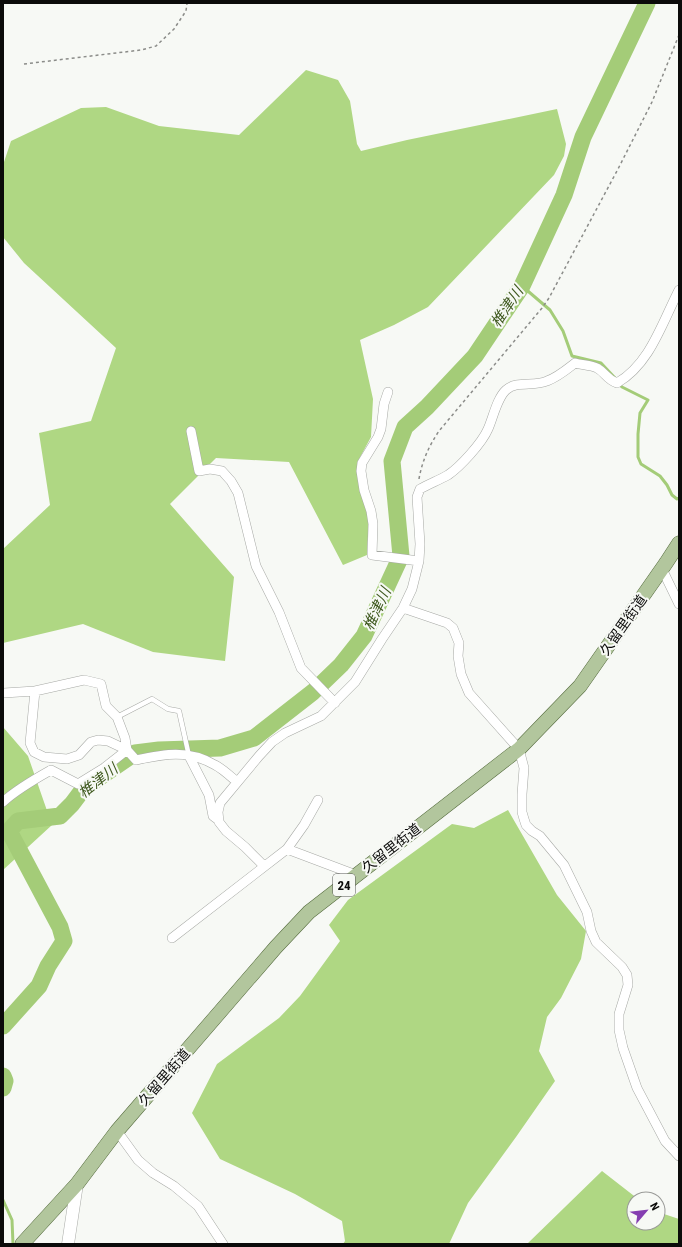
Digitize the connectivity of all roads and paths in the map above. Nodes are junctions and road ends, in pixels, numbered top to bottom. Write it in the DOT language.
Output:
graph roads {
  1 [pos="187,3"];
  2 [pos="679,35"];
  3 [pos="24,64"];
  4 [pos="679,290"];
  5 [pos="388,392"];
  6 [pos="191,431"];
  7 [pos="420,489"];
  8 [pos="679,543"];
  9 [pos="419,562"];
  10 [pos="662,569"];
  11 [pos="679,604"];
  12 [pos="403,608"];
  13 [pos="35,691"];
  14 [pos="4,693"];
  15 [pos="335,703"];
  16 [pos="117,717"];
  17 [pos="519,749"];
  18 [pos="127,750"];
  19 [pos="189,756"];
  20 [pos="237,782"];
  21 [pos="318,800"];
  22 [pos="3,802"];
  23 [pos="219,822"];
  24 [pos="287,849"];
  25 [pos="264,866"];
  26 [pos="356,875"];
  27 [pos="172,938"];
  28 [pos="117,1131"];
  29 [pos="679,1156"];
  30 [pos="77,1184"];
  31 [pos="22,1244"];
  32 [pos="68,1244"];
  33 [pos="223,1244"];
  1 -- 3 [label="path"];
  2 -- 7 [label="path"];
  4 -- 7 [label="street"];
  5 -- 9 [label="street"];
  6 -- 15 [label="street"];
  7 -- 9 [label="street"];
  8 -- 10 [label="main road, 久留里街道 / 24"];
  9 -- 12 [label="street"];
  10 -- 11 [label="street"];
  10 -- 17 [label="main road, 久留里街道 / 24"];
  12 -- 15 [label="street"];
  12 -- 17 [label="street"];
  13 -- 14 [label="street"];
  13 -- 16 [label="street"];
  13 -- 18 [label="street"];
  15 -- 20 [label="street"];
  16 -- 18 [label="street"];
  16 -- 19 [label="lane"];
  17 -- 26 [label="main road, 久留里街道 / 24"];
  17 -- 29 [label="street"];
  18 -- 19 [label="street"];
  18 -- 22 [label="street"];
  19 -- 20 [label="street"];
  19 -- 23 [label="street"];
  20 -- 23 [label="street"];
  21 -- 24 [label="street"];
  23 -- 25 [label="street"];
  24 -- 25 [label="street"];
  24 -- 26 [label="street"];
  25 -- 27 [label="street"];
  26 -- 28 [label="main road, 久留里街道 / 24"];
  28 -- 30 [label="main road, 久留里街道 / 24"];
  28 -- 33 [label="street"];
  30 -- 31 [label="main road, 久留里街道 / 24"];
  30 -- 32 [label="main road"];
}
